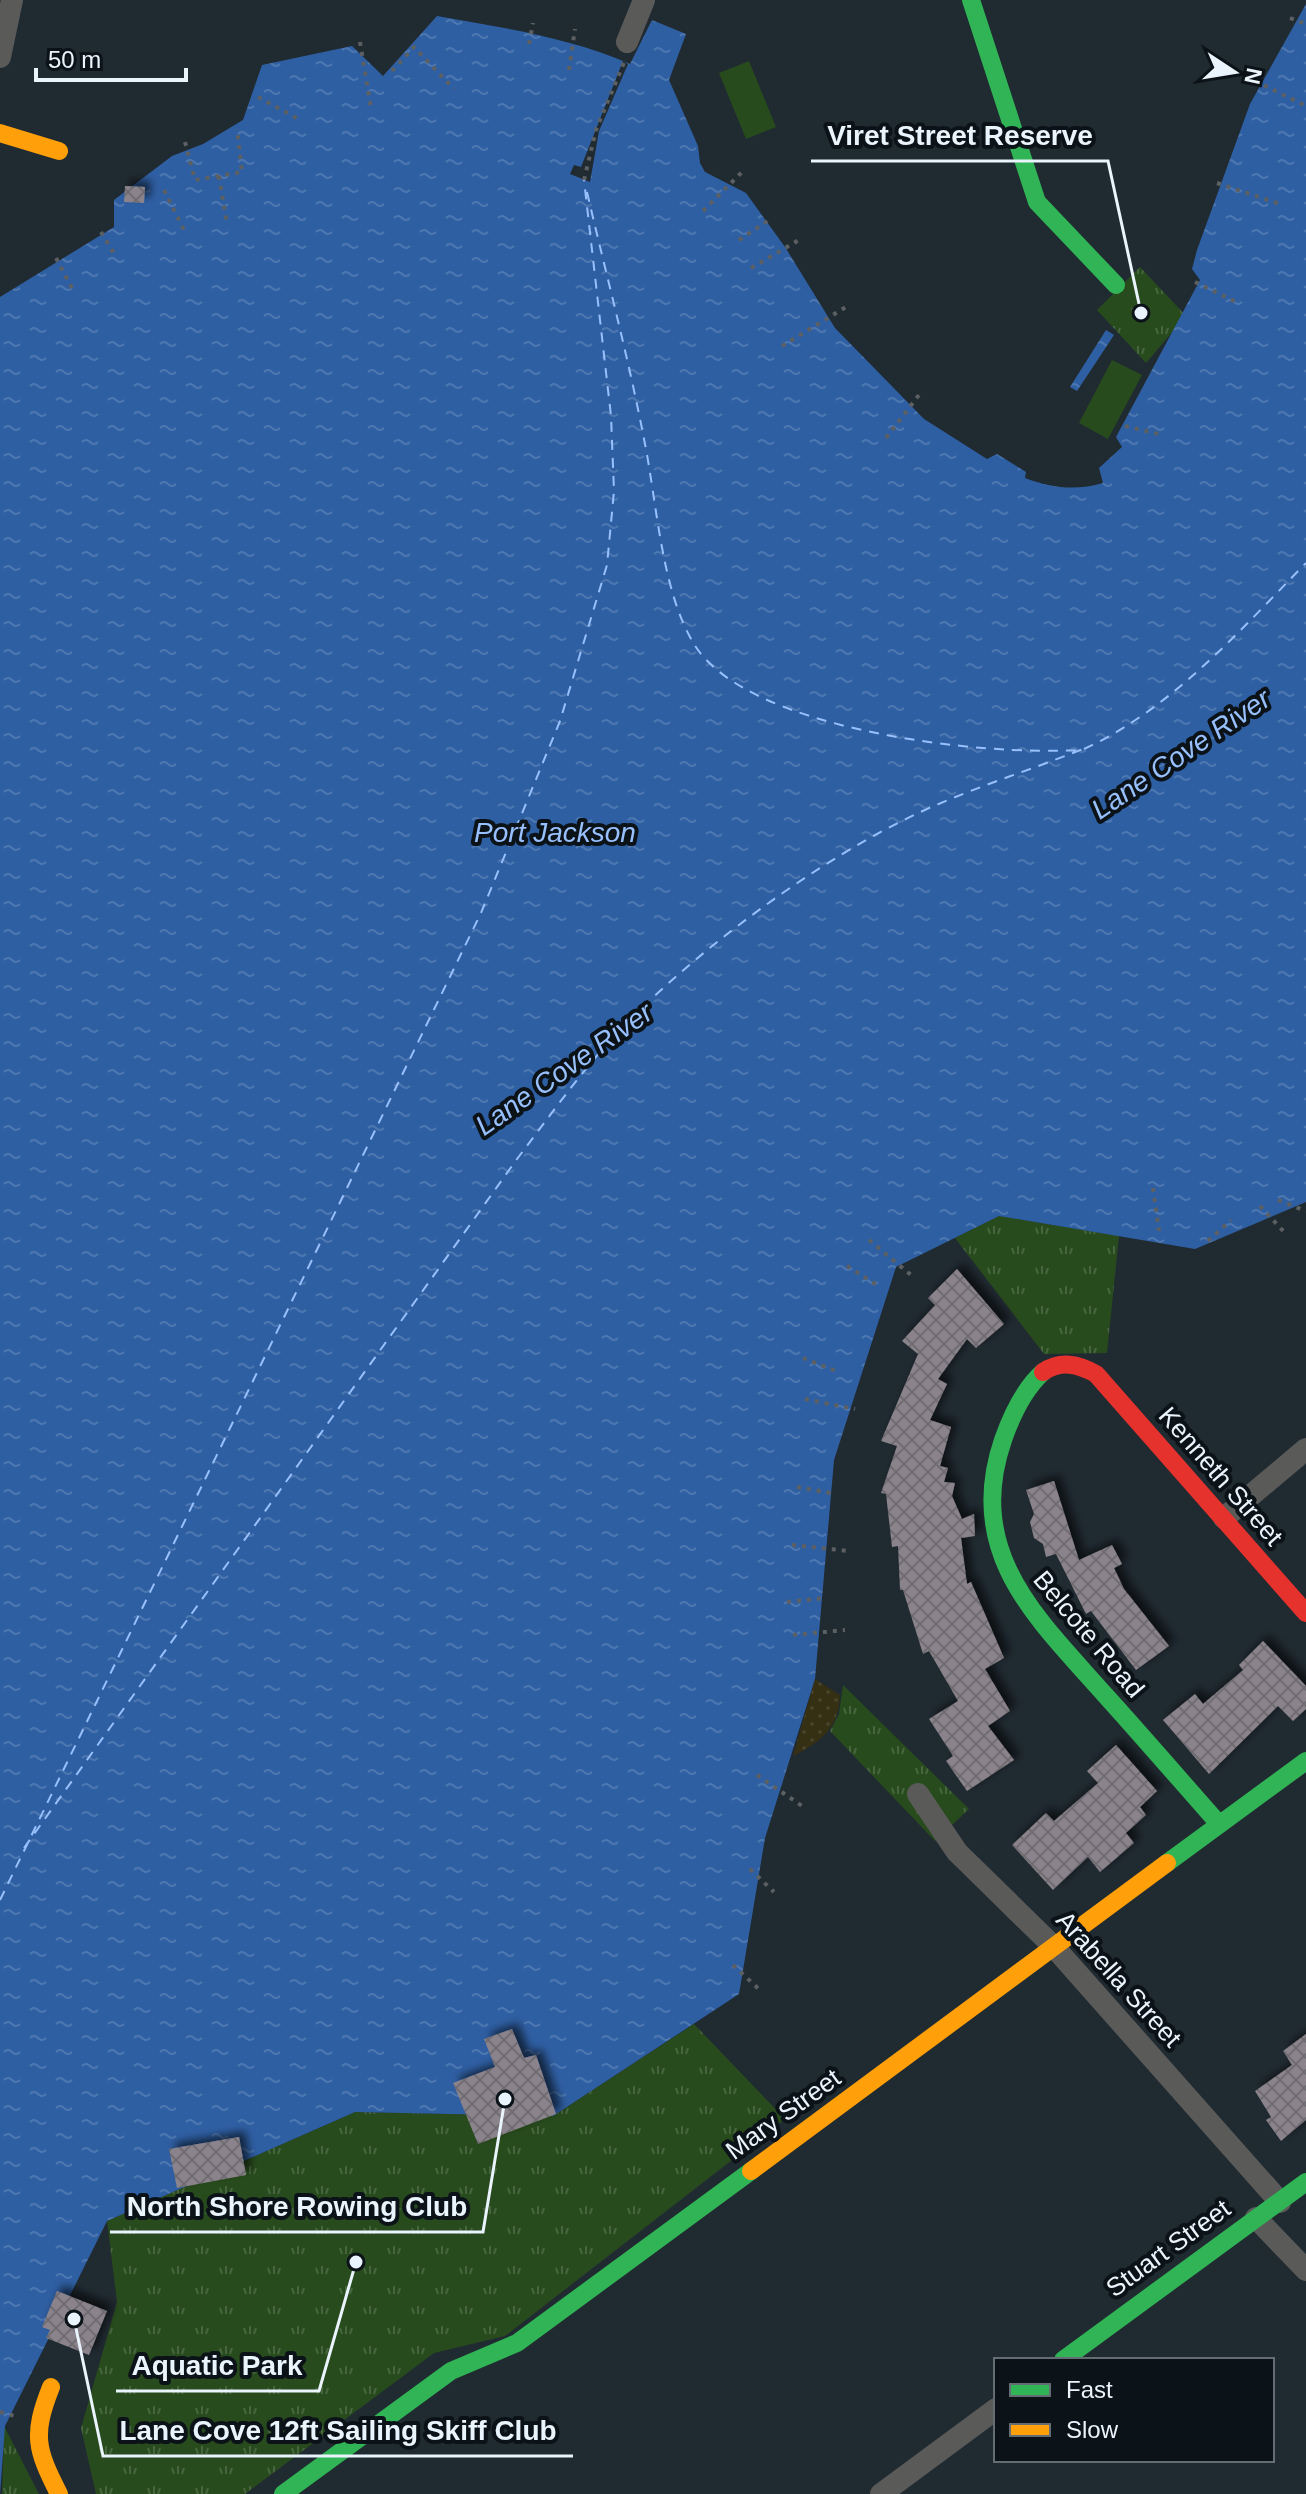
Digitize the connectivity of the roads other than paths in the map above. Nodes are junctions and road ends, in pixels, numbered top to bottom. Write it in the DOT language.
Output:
graph roads {
  1 [pos="12,0"];
  2 [pos="644,0"];
  3 [pos="971,0"];
  4 [pos="627,42"];
  5 [pos="0,57"];
  6 [pos="0,133"];
  7 [pos="59,151"];
  8 [pos="1116,285"];
  9 [pos="1096,1374"];
  10 [pos="1306,1449"];
  11 [pos="1224,1518"];
  12 [pos="1306,1613"];
  13 [pos="1306,1761"];
  14 [pos="918,1794"];
  15 [pos="1219,1824"];
  16 [pos="1055,1948"];
  17 [pos="1306,2182"];
  18 [pos="1280,2202"];
  19 [pos="1256,2218"];
  20 [pos="1306,2270"];
  21 [pos="1066,2358"];
  22 [pos="51,2387"];
  23 [pos="994,2410"];
  24 [pos="59,2494"];
  25 [pos="283,2494"];
  26 [pos="881,2494"];
  1 -- 5 [label="street"];
  2 -- 4 [label="street"];
  3 -- 8 [label="street"];
  6 -- 7 [label="street"];
  9 -- 11 [label="street, Kenneth Street"];
  9 -- 15 [label="street, Belcote Road"];
  10 -- 11 [label="street"];
  11 -- 12 [label="street, Kenneth Street"];
  13 -- 15 [label="street, Mary Street"];
  14 -- 16 [label="street, Arabella Street"];
  15 -- 16 [label="street, Mary Street"];
  16 -- 18 [label="street, Arabella Street"];
  16 -- 25 [label="street, Mary Street"];
  17 -- 18 [label="street, Stuart Street"];
  18 -- 19 [label="street, Stuart Street"];
  19 -- 20 [label="street"];
  19 -- 21 [label="street, Stuart Street"];
  22 -- 24 [label="street"];
  23 -- 26 [label="street"];
}
